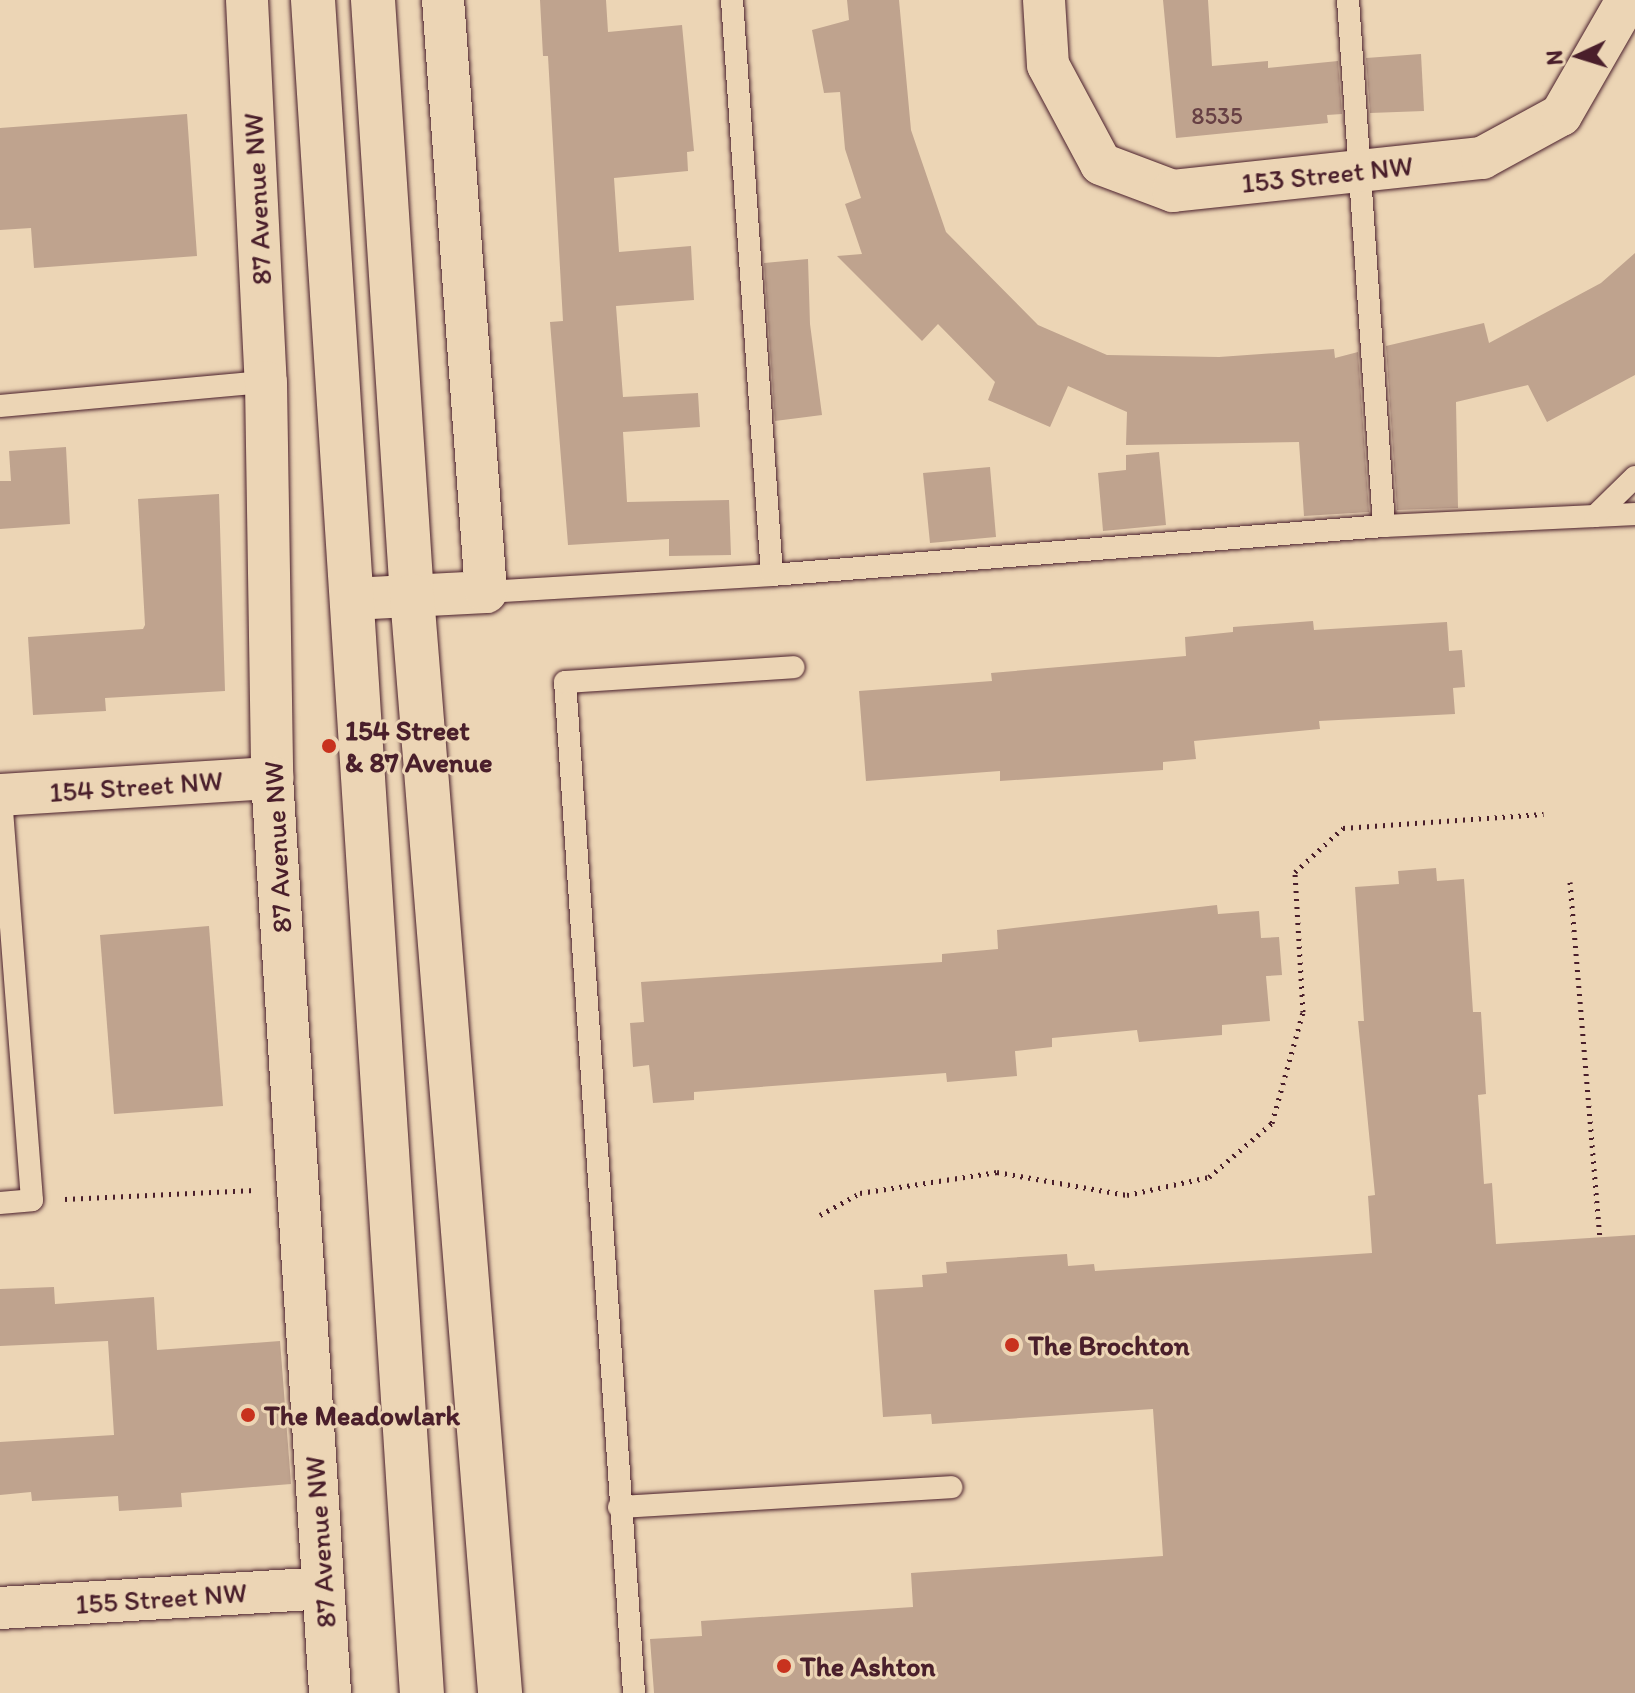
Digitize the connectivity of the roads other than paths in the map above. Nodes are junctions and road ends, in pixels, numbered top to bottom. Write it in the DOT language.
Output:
graph roads {
  1 [pos="247,0"];
  2 [pos="313,0"];
  3 [pos="373,0"];
  4 [pos="443,0"];
  5 [pos="732,0"];
  6 [pos="1044,0"];
  7 [pos="1348,0"];
  8 [pos="1627,0"];
  9 [pos="1360,171"];
  10 [pos="266,382"];
  11 [pos="0,406"];
  12 [pos="1635,477"];
  13 [pos="1635,514"];
  14 [pos="1595,516"];
  15 [pos="1384,526"];
  16 [pos="772,575"];
  17 [pos="486,592"];
  18 [pos="412,596"];
  19 [pos="352,599"];
  20 [pos="794,667"];
  21 [pos="272,778"];
  22 [pos="0,795"];
  23 [pos="0,1203"];
  24 [pos="951,1487"];
  25 [pos="619,1507"];
  26 [pos="323,1588"];
  27 [pos="0,1608"];
  28 [pos="330,1693"];
  29 [pos="422,1693"];
  30 [pos="500,1693"];
  31 [pos="634,1693"];
  1 -- 10 [label="street, 87 Avenue NW"];
  2 -- 19 [label="main road"];
  3 -- 18 [label="main road"];
  4 -- 17 [label="street"];
  5 -- 16 [label="lane"];
  6 -- 9 [label="street, 153 Street NW"];
  7 -- 9 [label="lane"];
  8 -- 9 [label="street, 153 Street NW"];
  9 -- 15 [label="lane"];
  10 -- 11 [label="lane"];
  10 -- 21 [label="street, 87 Avenue NW"];
  12 -- 14 [label="lane"];
  13 -- 14 [label="lane"];
  14 -- 15 [label="lane"];
  15 -- 16 [label="lane"];
  16 -- 17 [label="lane"];
  17 -- 18 [label="street"];
  18 -- 19 [label="street"];
  18 -- 30 [label="main road"];
  19 -- 29 [label="main road"];
  20 -- 25 [label="lane"];
  21 -- 22 [label="street, 154 Street NW"];
  21 -- 26 [label="street, 87 Avenue NW"];
  22 -- 23 [label="lane"];
  24 -- 25 [label="lane"];
  25 -- 31 [label="lane"];
  26 -- 27 [label="street, 155 Street NW"];
  26 -- 28 [label="street, 87 Avenue NW"];
}
